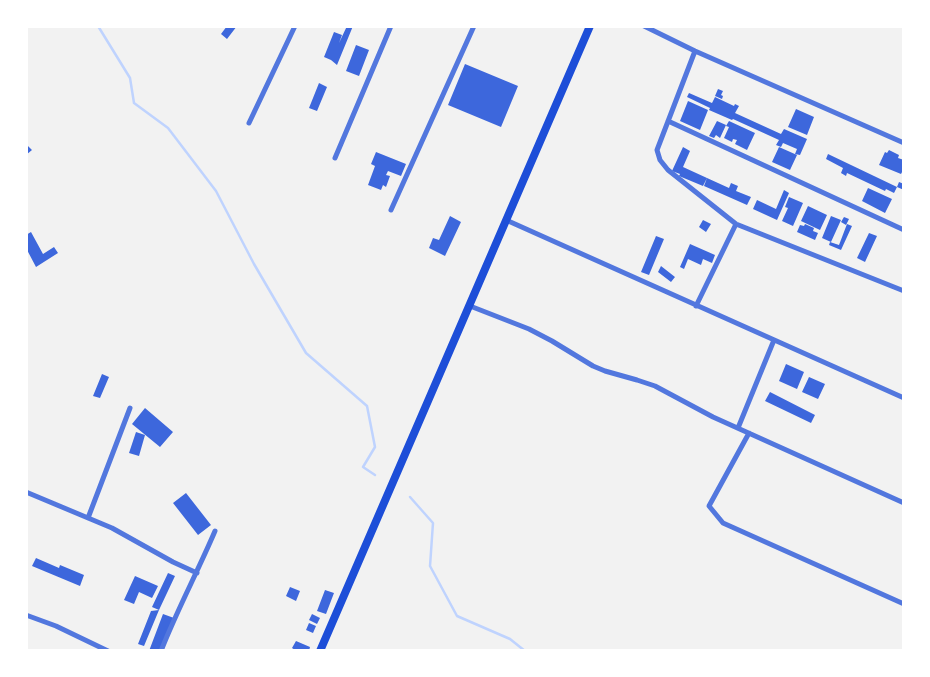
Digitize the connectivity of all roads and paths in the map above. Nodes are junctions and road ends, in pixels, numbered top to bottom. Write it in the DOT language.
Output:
graph roads {
  1 [pos="295,26"];
  2 [pos="391,26"];
  3 [pos="474,26"];
  4 [pos="590,26"];
  5 [pos="644,26"];
  6 [pos="696,51"];
  7 [pos="668,120"];
  8 [pos="249,123"];
  9 [pos="904,143"];
  10 [pos="335,158"];
  11 [pos="391,210"];
  12 [pos="506,220"];
  13 [pos="736,224"];
  14 [pos="904,230"];
  15 [pos="904,291"];
  16 [pos="470,306"];
  17 [pos="696,306"];
  18 [pos="774,340"];
  19 [pos="904,398"];
  20 [pos="130,408"];
  21 [pos="738,428"];
  22 [pos="749,433"];
  23 [pos="26,492"];
  24 [pos="904,503"];
  25 [pos="88,518"];
  26 [pos="216,531"];
  27 [pos="197,573"];
  28 [pos="904,604"];
  29 [pos="26,615"];
  30 [pos="108,651"];
  31 [pos="161,651"];
  32 [pos="320,651"];
  1 -- 8 [label="street"];
  2 -- 10 [label="street"];
  3 -- 11 [label="street"];
  4 -- 12 [label="main road"];
  5 -- 6 [label="street"];
  6 -- 7 [label="street"];
  6 -- 9 [label="street"];
  7 -- 13 [label="street"];
  7 -- 14 [label="street"];
  12 -- 16 [label="main road"];
  12 -- 17 [label="street"];
  13 -- 15 [label="street"];
  13 -- 17 [label="street"];
  16 -- 21 [label="street"];
  16 -- 32 [label="main road"];
  17 -- 18 [label="street"];
  18 -- 19 [label="street"];
  18 -- 21 [label="street"];
  20 -- 25 [label="street"];
  21 -- 22 [label="street"];
  22 -- 24 [label="street"];
  22 -- 28 [label="street"];
  23 -- 25 [label="street"];
  25 -- 27 [label="street"];
  26 -- 27 [label="street"];
  27 -- 31 [label="street"];
  29 -- 30 [label="street"];
}
